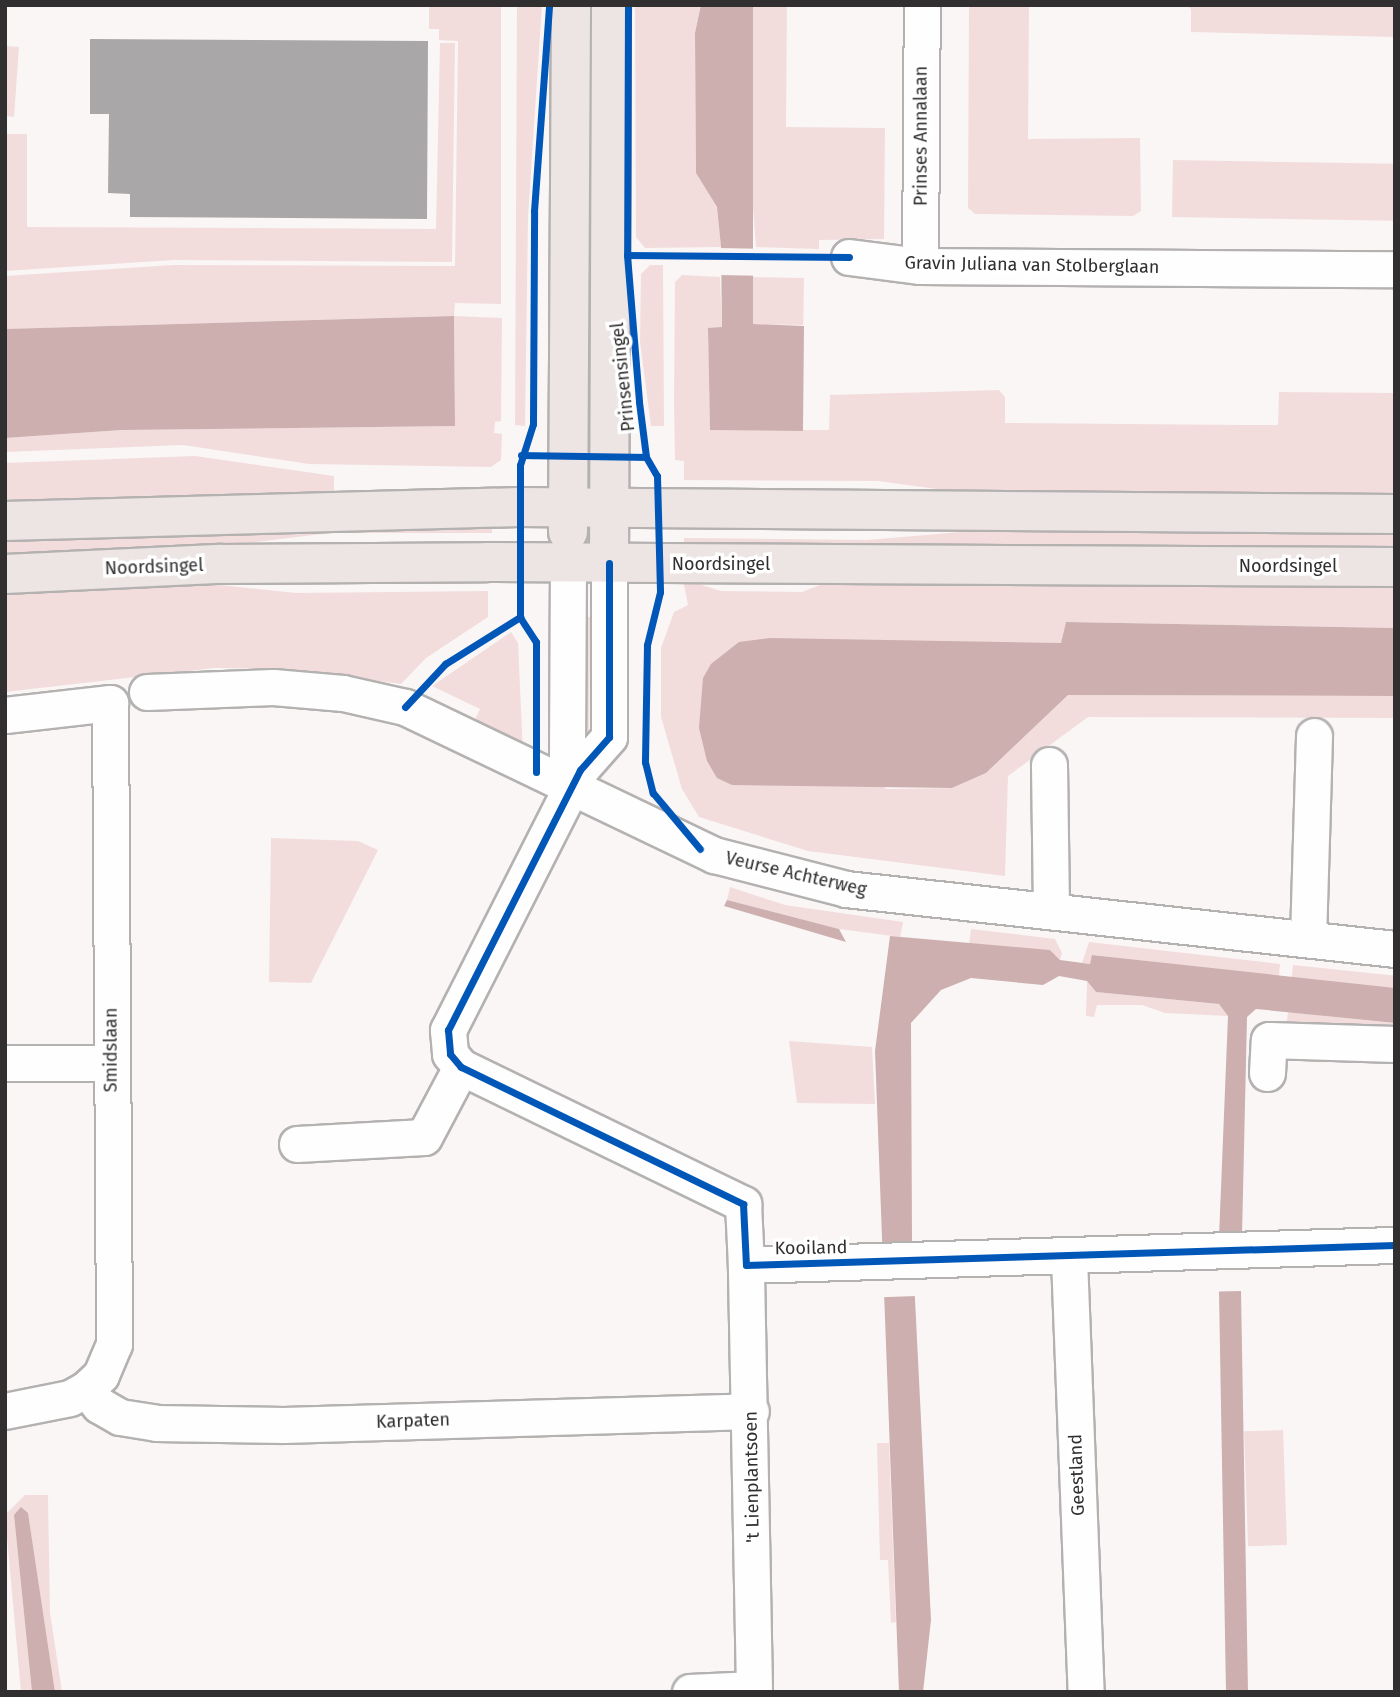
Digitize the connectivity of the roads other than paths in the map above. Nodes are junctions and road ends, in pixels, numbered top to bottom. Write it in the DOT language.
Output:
graph roads {
  1 [pos="571,5"];
  2 [pos="611,5"];
  3 [pos="922,5"];
  4 [pos="849,257"];
  5 [pos="920,266"];
  6 [pos="1395,269"];
  7 [pos="568,508"];
  8 [pos="609,508"];
  9 [pos="1395,514"];
  10 [pos="5,521"];
  11 [pos="568,563"];
  12 [pos="609,564"];
  13 [pos="1395,567"];
  14 [pos="5,574"];
  15 [pos="146,692"];
  16 [pos="5,715"];
  17 [pos="1314,736"];
  18 [pos="1049,765"];
  19 [pos="575,779"];
  20 [pos="1051,910"];
  21 [pos="1308,939"];
  22 [pos="1395,949"];
  23 [pos="1395,1044"];
  24 [pos="5,1063"];
  25 [pos="111,1063"];
  26 [pos="461,1068"];
  27 [pos="1267,1073"];
  28 [pos="297,1144"];
  29 [pos="1395,1245"];
  30 [pos="1069,1258"];
  31 [pos="746,1265"];
  32 [pos="86,1389"];
  33 [pos="5,1411"];
  34 [pos="751,1411"];
  35 [pos="690,1692"];
  36 [pos="1086,1692"];
  1 -- 7 [label="main road"];
  2 -- 8 [label="main road, Prinsensingel"];
  3 -- 5 [label="street, Prinses Annalaan"];
  4 -- 5 [label="street, Gravin Juliana van Stolberglaan"];
  5 -- 6 [label="street, Gravin Juliana van Stolberglaan"];
  7 -- 8 [label="main road"];
  7 -- 10 [label="main road"];
  7 -- 11 [label="main road"];
  8 -- 9 [label="main road"];
  8 -- 12 [label="main road, Prinsensingel"];
  11 -- 12 [label="main road, Noordsingel"];
  11 -- 14 [label="main road, Noordsingel"];
  11 -- 19 [label="street"];
  12 -- 13 [label="main road, Noordsingel"];
  12 -- 19 [label="street, Prinsensingel"];
  15 -- 19 [label="street, Veurse Achterweg"];
  16 -- 25 [label="street, Smidslaan"];
  17 -- 21 [label="street"];
  18 -- 20 [label="street"];
  19 -- 20 [label="street, Veurse Achterweg"];
  19 -- 26 [label="street"];
  20 -- 21 [label="street, Veurse Achterweg"];
  21 -- 22 [label="street, Veurse Achterweg"];
  23 -- 27 [label="street"];
  24 -- 25 [label="street"];
  25 -- 32 [label="street, Smidslaan"];
  26 -- 28 [label="street"];
  26 -- 31 [label="street"];
  29 -- 30 [label="street, Kooiland"];
  30 -- 31 [label="street, Kooiland"];
  30 -- 36 [label="street, Geestland"];
  31 -- 34 [label="street, 't Lienplantsoen"];
  32 -- 33 [label="street"];
  32 -- 34 [label="street, Karpaten"];
  34 -- 35 [label="street, 't Lienplantsoen"];
}
